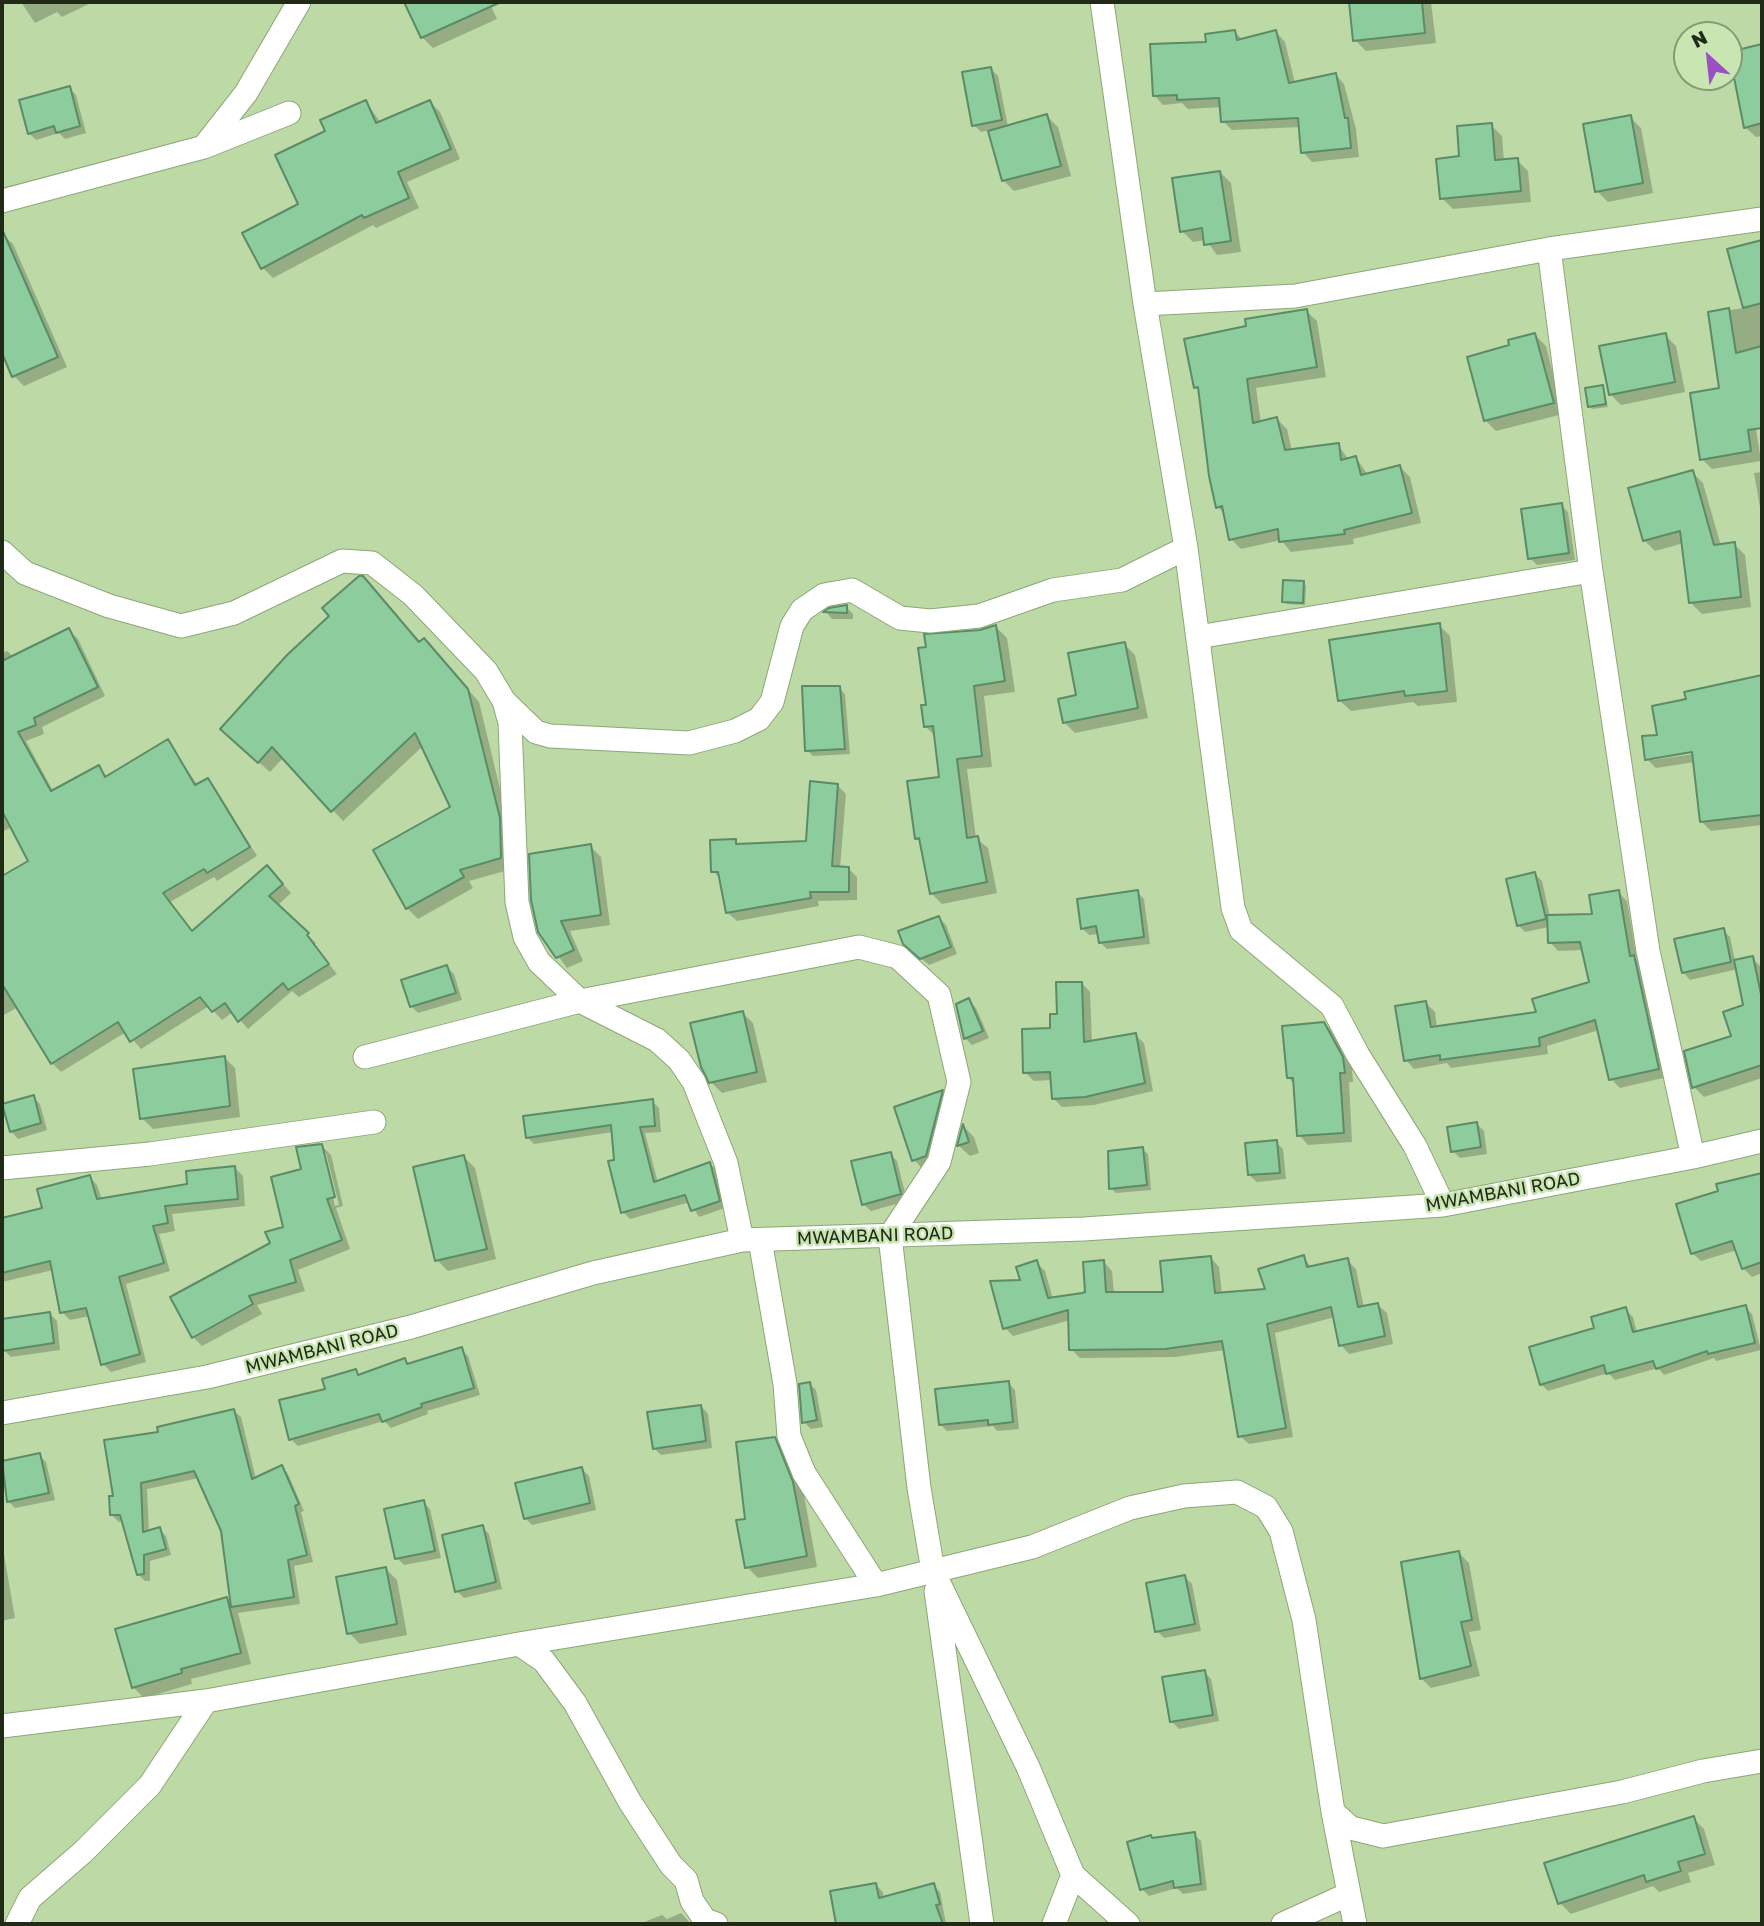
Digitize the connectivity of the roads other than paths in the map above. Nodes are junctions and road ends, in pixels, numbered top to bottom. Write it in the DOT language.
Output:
graph roads {
  1 [pos="299,2"];
  2 [pos="1102,2"];
  3 [pos="289,113"];
  4 [pos="204,147"];
  5 [pos="2,201"];
  6 [pos="1762,219"];
  7 [pos="1549,249"];
  8 [pos="1145,303"];
  9 [pos="1186,548"];
  10 [pos="2,552"];
  11 [pos="1591,571"];
  12 [pos="1198,638"];
  13 [pos="505,701"];
  14 [pos="580,1001"];
  15 [pos="365,1057"];
  16 [pos="374,1122"];
  17 [pos="1762,1141"];
  18 [pos="1693,1157"];
  19 [pos="2,1168"];
  20 [pos="1443,1205"];
  21 [pos="890,1236"];
  22 [pos="751,1240"];
  23 [pos="2,1413"];
  24 [pos="933,1571"];
  25 [pos="876,1585"];
  26 [pos="519,1644"];
  27 [pos="206,1701"];
  28 [pos="2,1726"];
  29 [pos="1762,1761"];
  30 [pos="1333,1812"];
  31 [pos="1073,1875"];
  32 [pos="1349,1894"];
  33 [pos="17,1924"];
  34 [pos="716,1924"];
  35 [pos="982,1924"];
  36 [pos="1054,1924"];
  37 [pos="1128,1924"];
  38 [pos="1283,1924"];
  39 [pos="1355,1924"];
  1 -- 4 [label="street"];
  2 -- 8 [label="street"];
  3 -- 4 [label="street"];
  4 -- 5 [label="street"];
  6 -- 7 [label="street"];
  7 -- 8 [label="street"];
  7 -- 11 [label="street"];
  8 -- 9 [label="street"];
  9 -- 12 [label="street"];
  9 -- 13 [label="street"];
  10 -- 13 [label="street"];
  11 -- 12 [label="street"];
  11 -- 18 [label="street"];
  12 -- 20 [label="street"];
  13 -- 14 [label="street"];
  14 -- 15 [label="street"];
  14 -- 21 [label="street"];
  14 -- 22 [label="street"];
  16 -- 19 [label="street"];
  17 -- 18 [label="street, MWAMBANI ROAD"];
  18 -- 20 [label="street, MWAMBANI ROAD"];
  20 -- 21 [label="street, MWAMBANI ROAD"];
  21 -- 22 [label="street, MWAMBANI ROAD"];
  21 -- 24 [label="street"];
  22 -- 23 [label="street, MWAMBANI ROAD"];
  22 -- 25 [label="street"];
  24 -- 25 [label="street"];
  24 -- 30 [label="street"];
  24 -- 31 [label="street"];
  24 -- 35 [label="street"];
  25 -- 26 [label="street"];
  26 -- 27 [label="street"];
  26 -- 34 [label="street"];
  27 -- 28 [label="street"];
  27 -- 33 [label="street"];
  29 -- 30 [label="street"];
  30 -- 32 [label="street"];
  31 -- 36 [label="street"];
  31 -- 37 [label="street"];
  32 -- 38 [label="street"];
  32 -- 39 [label="street"];
}
